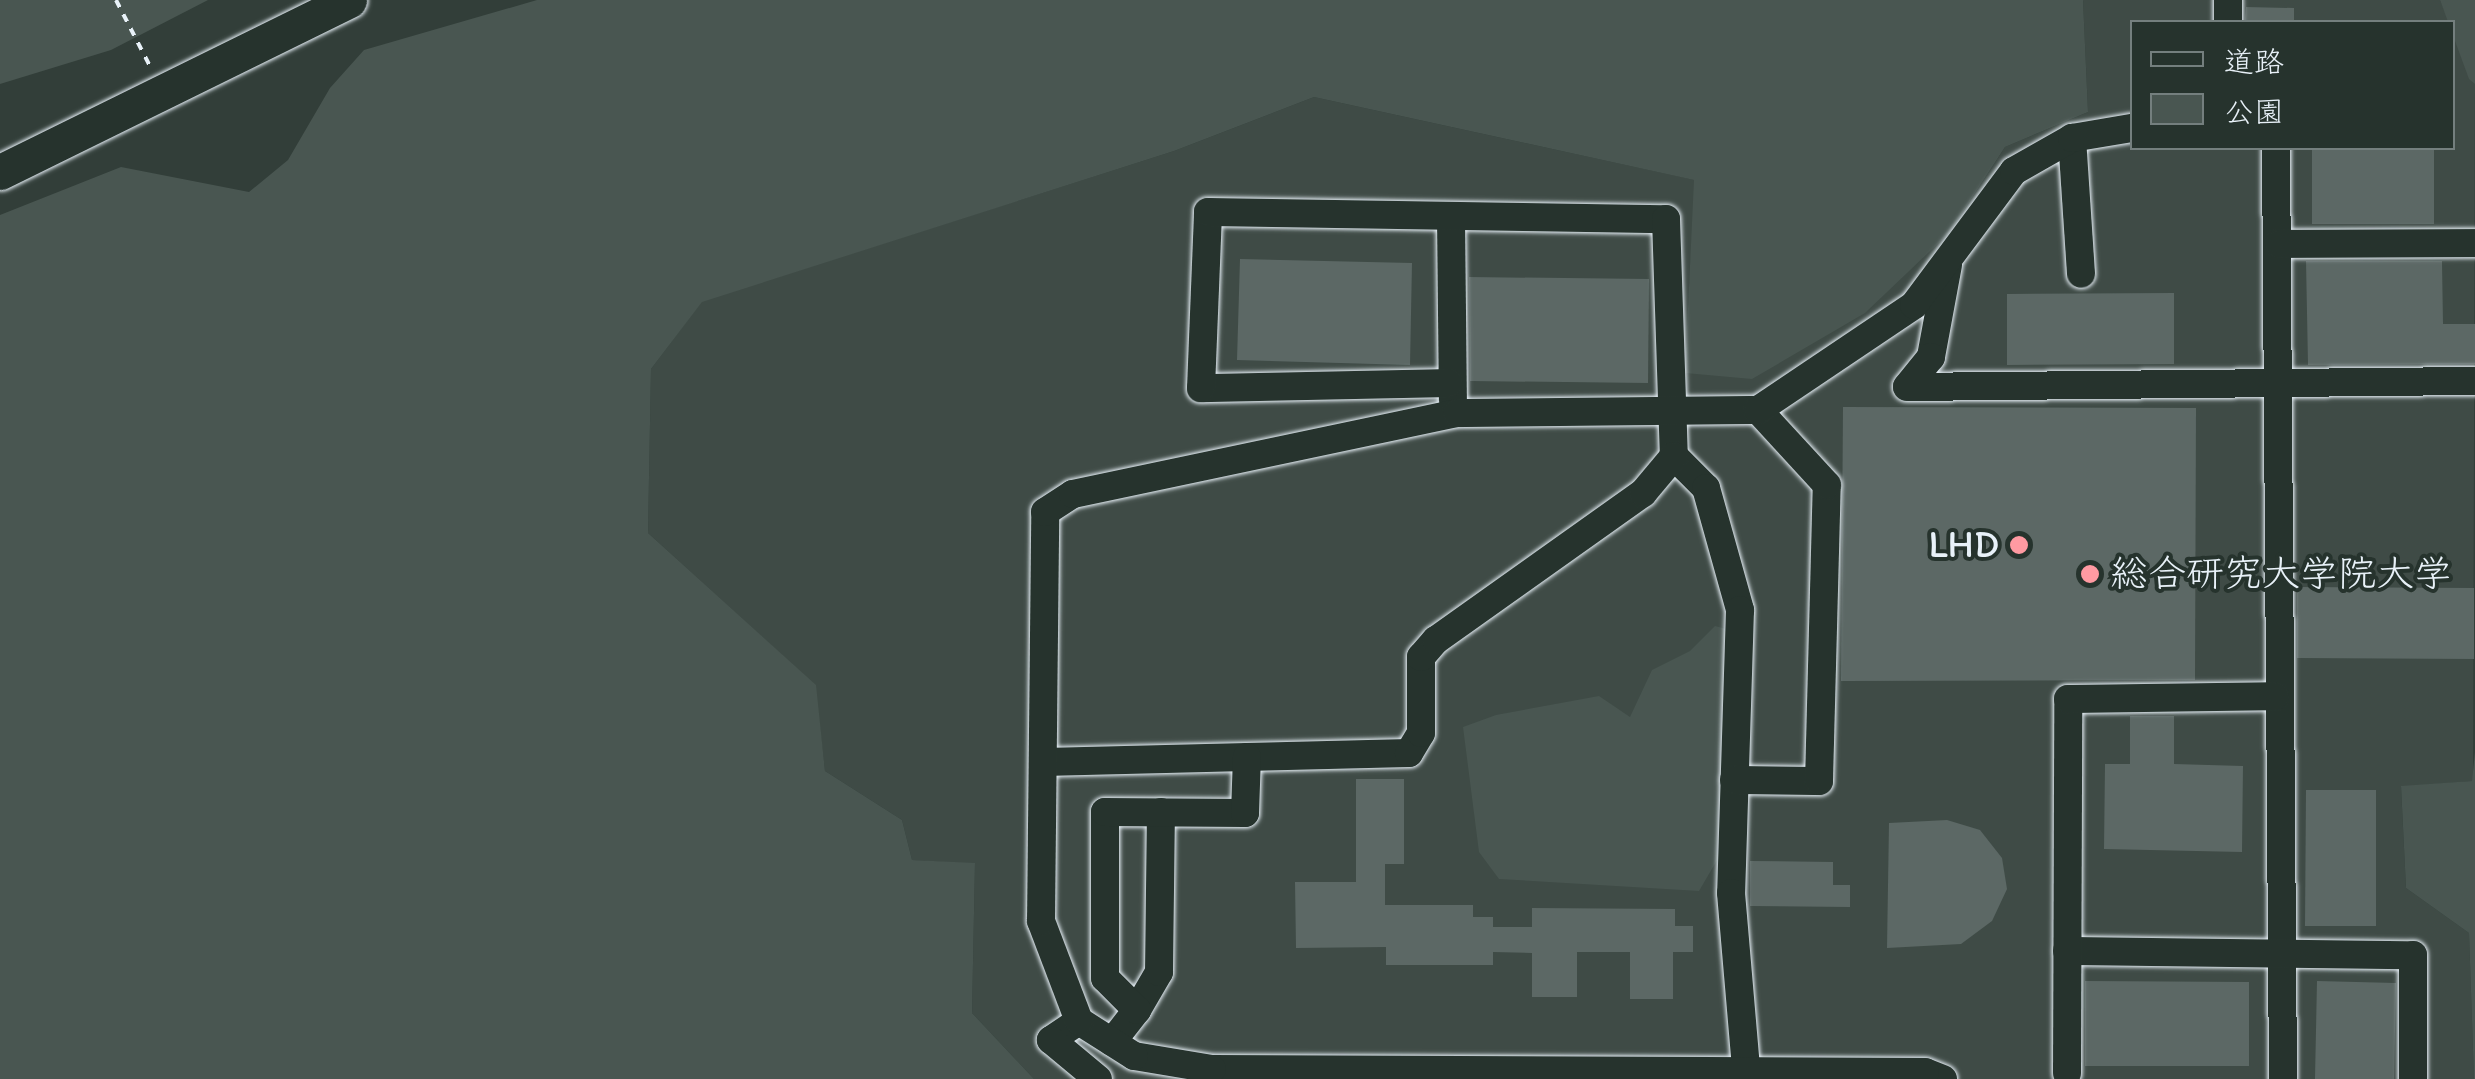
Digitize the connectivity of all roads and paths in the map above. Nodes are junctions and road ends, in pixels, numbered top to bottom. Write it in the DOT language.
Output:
graph roads {
  1 [pos="116,0"];
  2 [pos="349,0"];
  3 [pos="155,76"];
  4 [pos="2130,128"];
  5 [pos="2072,138"];
  6 [pos="2276,150"];
  7 [pos="0,172"];
  8 [pos="1450,217"];
  9 [pos="2475,243"];
  10 [pos="2279,244"];
  11 [pos="1948,264"];
  12 [pos="2081,274"];
  13 [pos="2475,381"];
  14 [pos="1448,383"];
  15 [pos="2278,388"];
  16 [pos="1758,410"];
  17 [pos="1673,412"];
  18 [pos="1456,413"];
  19 [pos="1674,456"];
  20 [pos="2275,696"];
  21 [pos="1247,757"];
  22 [pos="1044,762"];
  23 [pos="1734,780"];
  24 [pos="1161,812"];
  25 [pos="2067,950"];
  26 [pos="2279,952"];
  27 [pos="1137,1010"];
  28 [pos="1079,1021"];
  29 [pos="1112,1042"];
  30 [pos="2067,1073"];
  31 [pos="1211,1074"];
  32 [pos="1446,1074"];
  33 [pos="1478,1074"];
  34 [pos="1747,1074"];
  35 [pos="1098,1079"];
  36 [pos="1944,1079"];
  37 [pos="2283,1079"];
  38 [pos="2413,1079"];
  1 -- 3 [label="path"];
  2 -- 7 [label="main road"];
  4 -- 5 [label="lane"];
  5 -- 11 [label="lane"];
  5 -- 12 [label="lane"];
  6 -- 10 [label="lane"];
  8 -- 14 [label="lane"];
  8 -- 14 [label="lane"];
  8 -- 17 [label="lane"];
  9 -- 10 [label="lane"];
  10 -- 15 [label="lane"];
  11 -- 15 [label="lane"];
  11 -- 16 [label="lane"];
  13 -- 15 [label="lane"];
  14 -- 18 [label="lane"];
  15 -- 20 [label="lane"];
  16 -- 17 [label="lane"];
  16 -- 23 [label="lane"];
  17 -- 18 [label="lane"];
  17 -- 19 [label="lane"];
  18 -- 22 [label="lane"];
  19 -- 21 [label="lane"];
  19 -- 23 [label="lane"];
  20 -- 25 [label="lane"];
  20 -- 26 [label="lane"];
  21 -- 22 [label="lane"];
  21 -- 24 [label="lane"];
  22 -- 28 [label="lane"];
  23 -- 34 [label="lane"];
  24 -- 27 [label="lane"];
  24 -- 27 [label="lane"];
  25 -- 26 [label="lane"];
  25 -- 30 [label="lane"];
  26 -- 37 [label="lane"];
  26 -- 38 [label="lane"];
  27 -- 29 [label="lane"];
  28 -- 29 [label="lane"];
  28 -- 35 [label="lane"];
  29 -- 31 [label="lane"];
  31 -- 32 [label="lane"];
  32 -- 33 [label="lane"];
  33 -- 34 [label="lane"];
  34 -- 36 [label="lane"];
}
